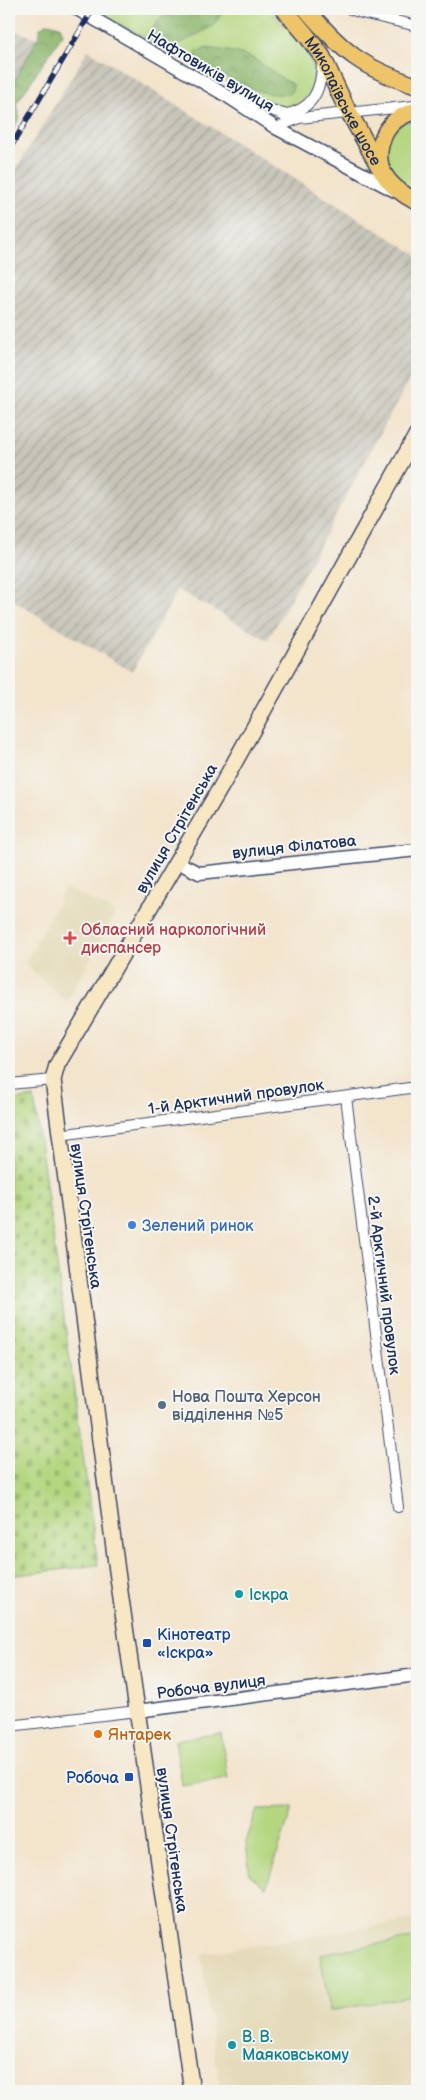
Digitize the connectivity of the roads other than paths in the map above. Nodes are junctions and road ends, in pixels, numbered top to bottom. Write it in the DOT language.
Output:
graph roads {
  1 [pos="77,9"];
  2 [pos="284,9"];
  3 [pos="306,9"];
  4 [pos="350,9"];
  5 [pos="417,26"];
  6 [pos="322,56"];
  7 [pos="417,86"];
  8 [pos="226,96"];
  9 [pos="417,106"];
  10 [pos="417,110"];
  11 [pos="350,114"];
  12 [pos="282,115"];
  13 [pos="299,118"];
  14 [pos="276,128"];
  15 [pos="382,172"];
  16 [pos="414,201"];
  17 [pos="417,434"];
  18 [pos="417,850"];
  19 [pos="178,862"];
  20 [pos="53,1080"];
  21 [pos="9,1084"];
  22 [pos="417,1087"];
  23 [pos="346,1097"];
  24 [pos="59,1135"];
  25 [pos="398,1507"];
  26 [pos="417,1675"];
  27 [pos="137,1711"];
  28 [pos="9,1726"];
  29 [pos="192,2091"];
  1 -- 8 [label="street, Нафтовиків вулиця"];
  2 -- 6 [label="main road, Миколаївське шосе"];
  3 -- 7 [label="main road, Миколаївське шосе"];
  4 -- 5 [label="street"];
  6 -- 11 [label="main road, Миколаївське шосе"];
  6 -- 12 [label="street"];
  8 -- 12 [label="street"];
  8 -- 14 [label="street, Нафтовиків вулиця"];
  9 -- 11 [label="street, Нафтовиків вулиця"];
  10 -- 15 [label="main road"];
  11 -- 13 [label="street, Нафтовиків вулиця"];
  11 -- 15 [label="main road, Миколаївське шосе"];
  12 -- 13 [label="street"];
  13 -- 14 [label="street, Нафтовиків вулиця"];
  14 -- 16 [label="street, Нафтовиків вулиця"];
  15 -- 16 [label="main road, Миколаївське шосе"];
  17 -- 19 [label="main road, вулиця Стрітенська"];
  18 -- 19 [label="street, вулиця Філатова"];
  19 -- 20 [label="main road, вулиця Стрітенська"];
  20 -- 21 [label="street"];
  20 -- 24 [label="main road, вулиця Стрітенська"];
  22 -- 23 [label="street, 1-й Арктичний провулок"];
  23 -- 24 [label="street, 1-й Арктичний провулок"];
  23 -- 25 [label="street, 2-й Арктичний провулок"];
  24 -- 27 [label="main road, вулиця Стрітенська"];
  26 -- 27 [label="street, Робоча вулиця"];
  27 -- 28 [label="street, Робоча вулиця"];
  27 -- 29 [label="main road, вулиця Стрітенська"];
}
